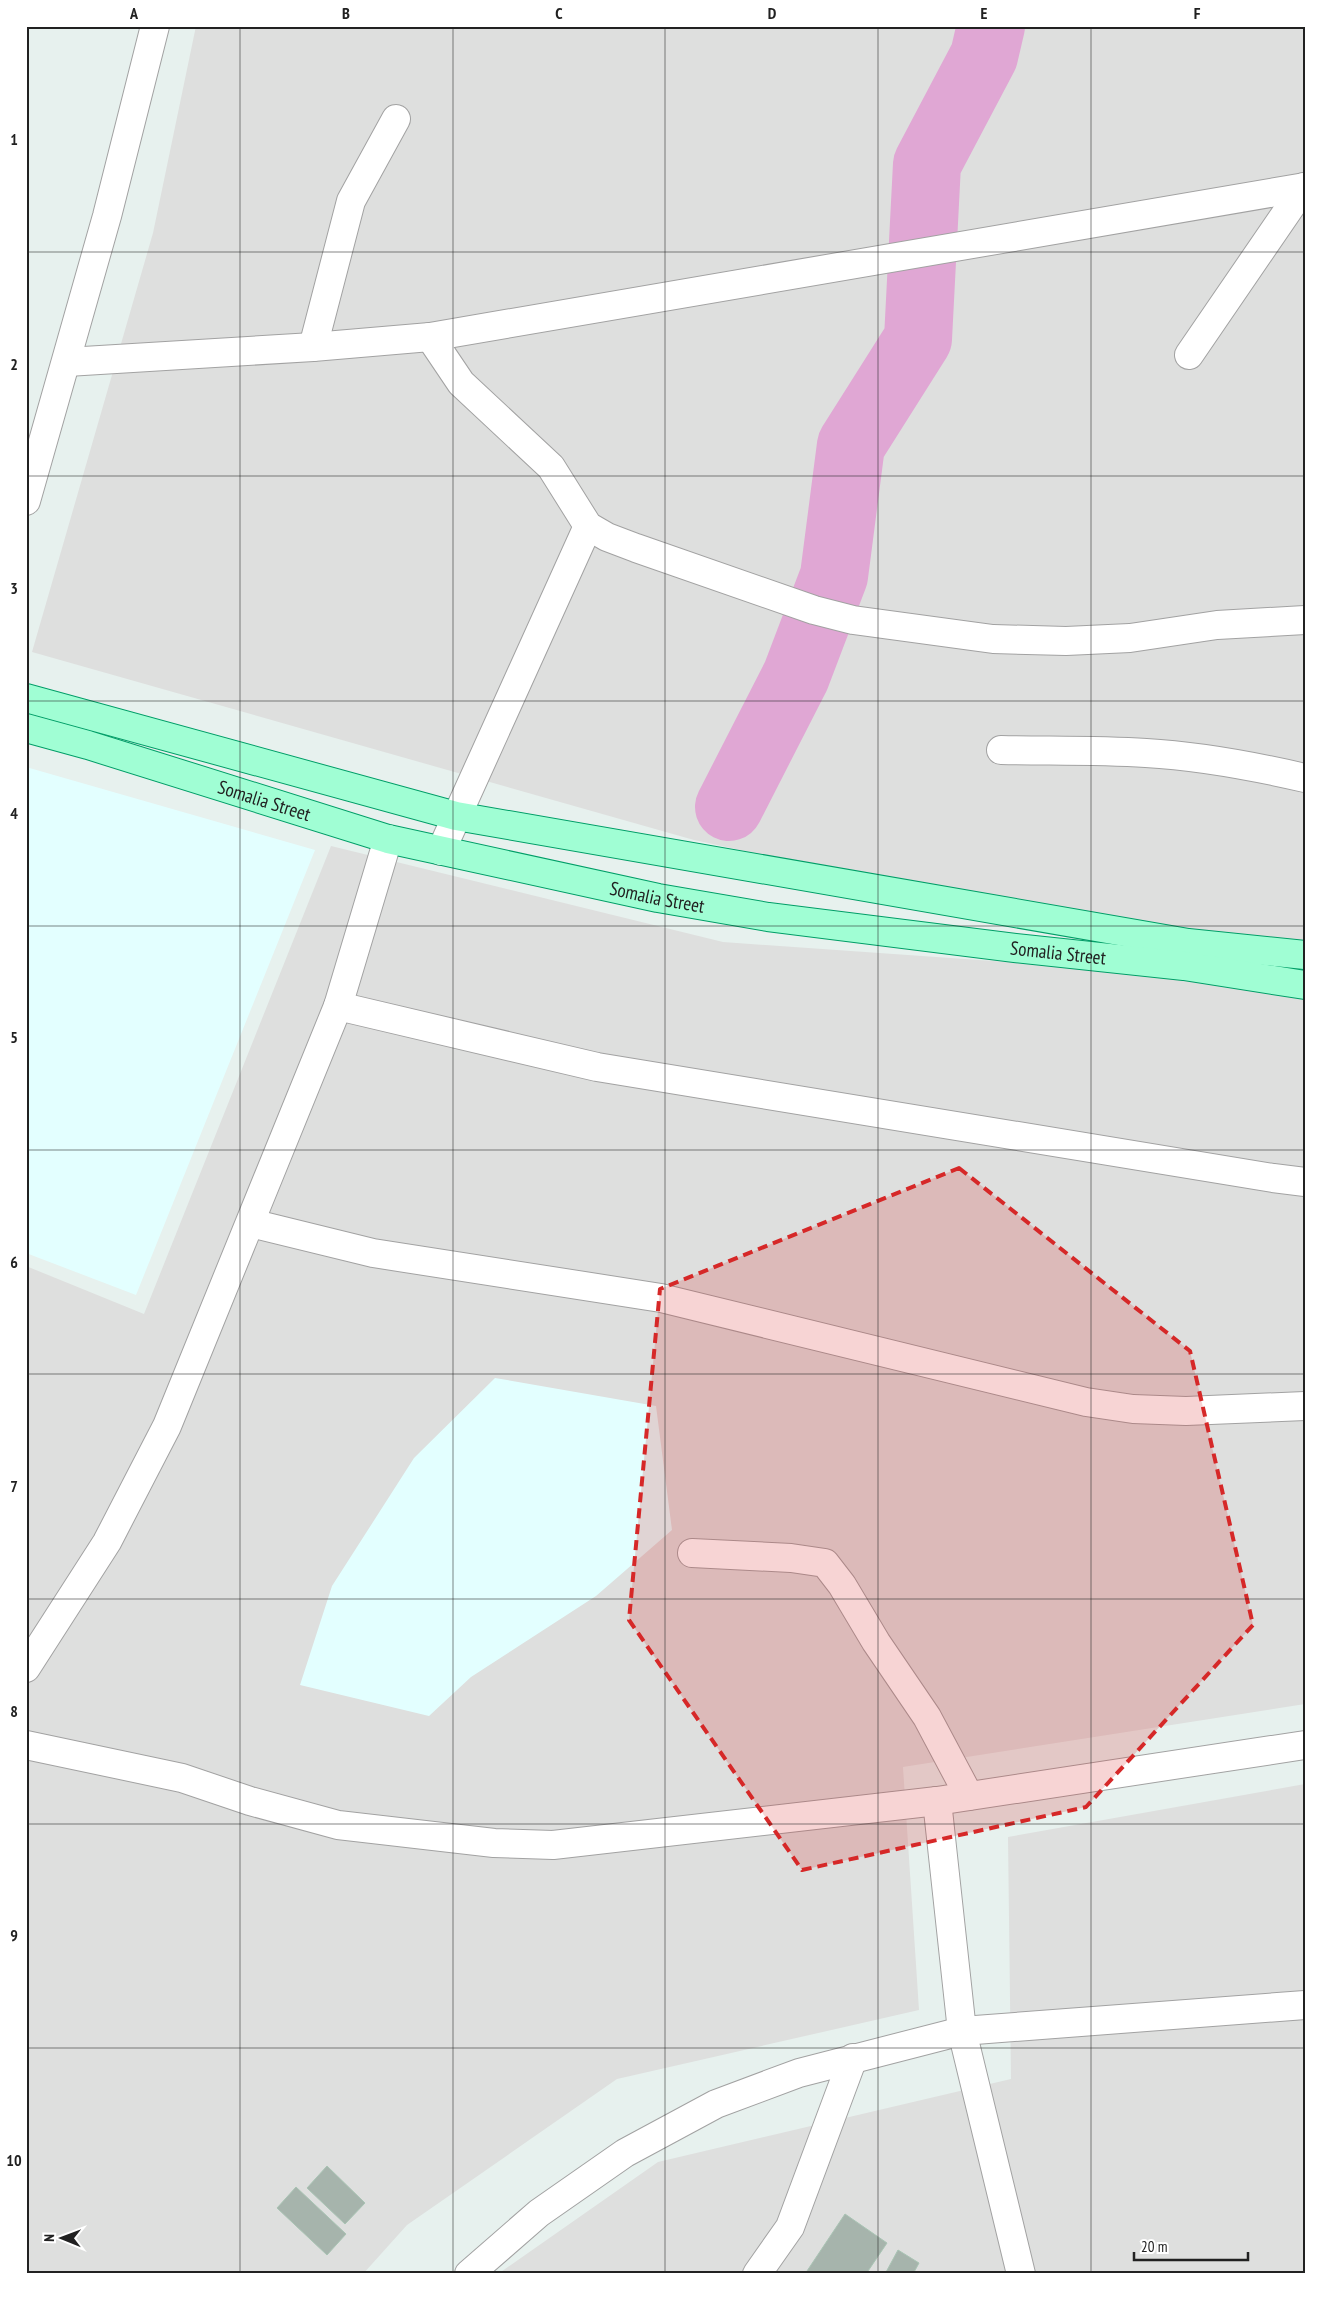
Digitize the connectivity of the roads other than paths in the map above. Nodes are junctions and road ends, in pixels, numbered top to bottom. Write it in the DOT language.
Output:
graph roads {
  1 [pos="155,26"];
  2 [pos="396,119"];
  3 [pos="1304,187"];
  4 [pos="430,337"];
  5 [pos="313,347"];
  6 [pos="1189,355"];
  7 [pos="67,362"];
  8 [pos="26,501"];
  9 [pos="588,526"];
  10 [pos="1305,620"];
  11 [pos="26,698"];
  12 [pos="26,728"];
  13 [pos="1001,750"];
  14 [pos="1305,778"];
  15 [pos="456,816"];
  16 [pos="388,839"];
  17 [pos="441,851"];
  18 [pos="1305,955"];
  19 [pos="1305,985"];
  20 [pos="338,1006"];
  21 [pos="1305,1182"];
  22 [pos="251,1223"];
  23 [pos="1305,1406"];
  24 [pos="692,1553"];
  25 [pos="26,1668"];
  26 [pos="26,1745"];
  27 [pos="1305,1745"];
  28 [pos="969,1796"];
  29 [pos="937,1801"];
  30 [pos="1305,2006"];
  31 [pos="962,2031"];
  32 [pos="853,2058"];
  33 [pos="469,2274"];
  34 [pos="757,2274"];
  35 [pos="1021,2274"];
  1 -- 7 [label="street"];
  2 -- 5 [label="street"];
  3 -- 4 [label="street"];
  3 -- 6 [label="street"];
  4 -- 5 [label="street"];
  4 -- 9 [label="street"];
  5 -- 7 [label="street"];
  7 -- 8 [label="street"];
  9 -- 10 [label="street"];
  9 -- 15 [label="street"];
  11 -- 15 [label="main road"];
  12 -- 16 [label="main road, Somalia Street"];
  13 -- 14 [label="street"];
  15 -- 17 [label="street"];
  15 -- 18 [label="main road"];
  16 -- 17 [label="main road, Somalia Street"];
  16 -- 20 [label="street"];
  17 -- 19 [label="main road, Somalia Street"];
  20 -- 21 [label="street"];
  20 -- 22 [label="street"];
  22 -- 23 [label="street"];
  22 -- 25 [label="street"];
  24 -- 28 [label="street"];
  26 -- 29 [label="street"];
  27 -- 28 [label="street"];
  28 -- 29 [label="street"];
  29 -- 31 [label="street"];
  30 -- 31 [label="street"];
  31 -- 32 [label="street"];
  31 -- 35 [label="street"];
  32 -- 33 [label="street"];
  32 -- 34 [label="street"];
}
